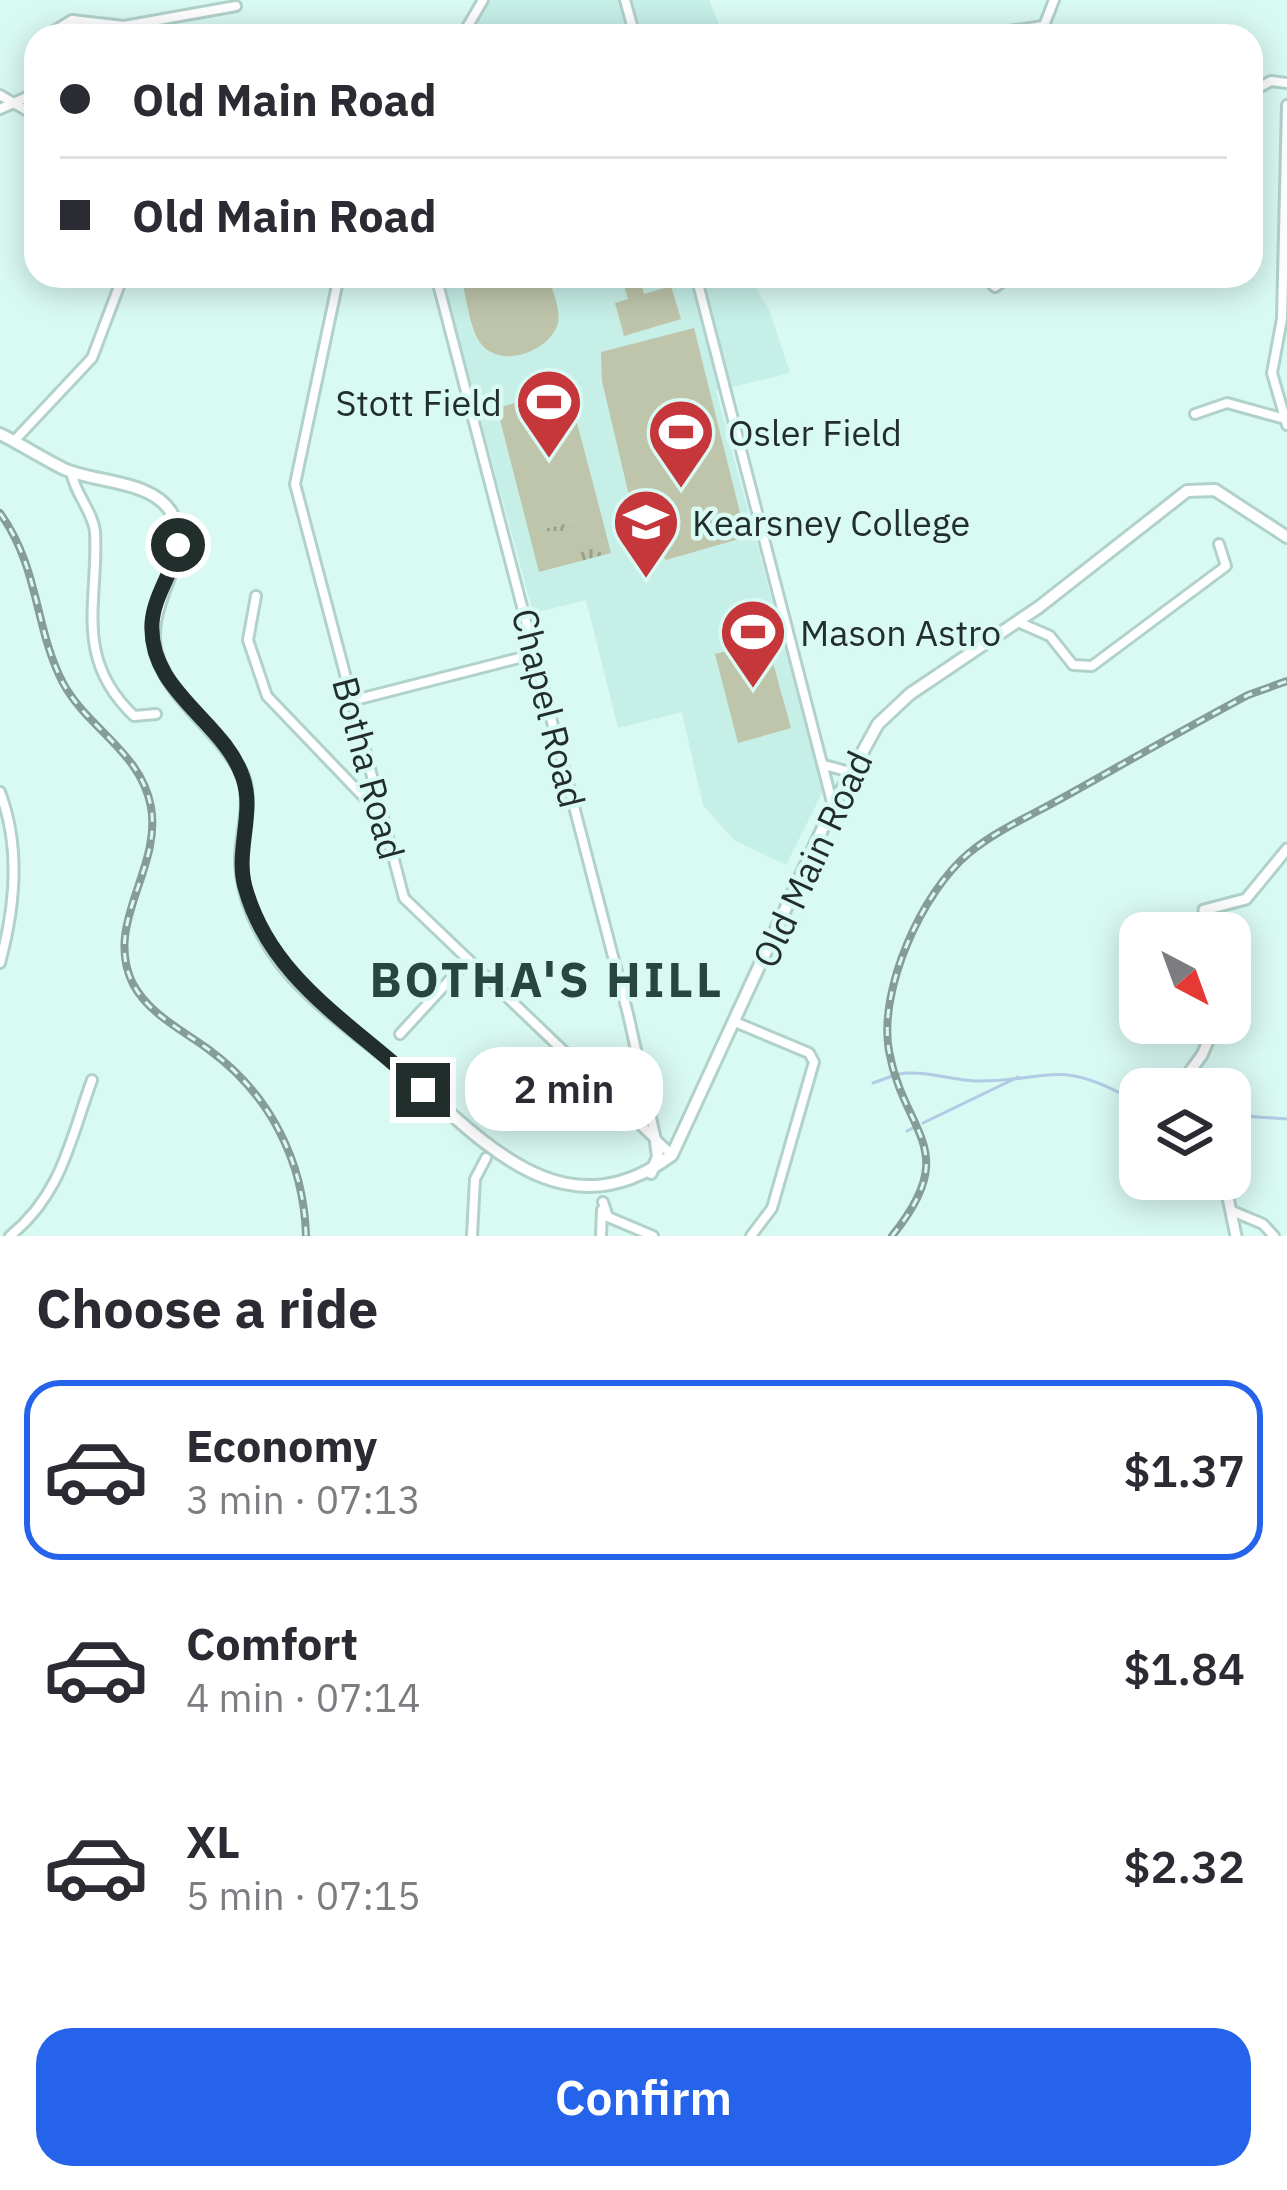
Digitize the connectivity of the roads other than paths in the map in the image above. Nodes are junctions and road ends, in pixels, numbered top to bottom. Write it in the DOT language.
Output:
graph roads {
  1 [pos="236,6"];
  2 [pos="155,24"];
  3 [pos="0,95"];
  4 [pos="24,100"];
  5 [pos="1287,105"];
  6 [pos="17,106"];
  7 [pos="0,109"];
  8 [pos="24,110"];
  9 [pos="118,288"];
  10 [pos="336,288"];
  11 [pos="439,288"];
  12 [pos="699,288"];
  13 [pos="1195,414"];
  14 [pos="1287,422"];
  15 [pos="0,434"];
  16 [pos="14,441"];
  17 [pos="71,472"];
  18 [pos="1287,537"];
  19 [pos="1219,544"];
  20 [pos="256,596"];
  21 [pos="1018,622"];
  22 [pos="535,654"];
  23 [pos="351,701"];
  24 [pos="156,714"];
  25 [pos="822,764"];
  26 [pos="850,772"];
  27 [pos="0,792"];
  28 [pos="832,806"];
  29 [pos="382,817"];
  30 [pos="1287,849"];
  31 [pos="1204,912"];
  32 [pos="468,960"];
  33 [pos="0,963"];
  34 [pos="736,1022"];
  35 [pos="400,1034"];
  36 [pos="92,1080"];
  37 [pos="656,1142"];
  38 [pos="672,1155"];
  39 [pos="486,1158"];
  40 [pos="497,1171"];
  41 [pos="643,1186"];
  42 [pos="1227,1200"];
  43 [pos="607,1201"];
  44 [pos="1232,1210"];
  45 [pos="599,1234"];
  46 [pos="10,1236"];
  47 [pos="472,1236"];
  48 [pos="653,1236"];
  49 [pos="751,1236"];
  50 [pos="1236,1236"];
  51 [pos="1274,1236"];
  1 -- 2 [label="street"];
  3 -- 6 [label="street"];
  4 -- 6 [label="street"];
  5 -- 14 [label="street"];
  6 -- 7 [label="street"];
  6 -- 8 [label="street"];
  9 -- 16 [label="street"];
  10 -- 23 [label="street, Botha Road"];
  11 -- 22 [label="street, Chapel Road"];
  12 -- 25 [label="street"];
  13 -- 14 [label="street"];
  15 -- 16 [label="main road"];
  16 -- 17 [label="main road"];
  17 -- 24 [label="street"];
  17 -- 39 [label="main road"];
  18 -- 21 [label="main road, Old Main Road"];
  19 -- 21 [label="street"];
  20 -- 29 [label="street"];
  21 -- 26 [label="main road, Old Main Road"];
  22 -- 23 [label="street"];
  22 -- 37 [label="street, Chapel Road"];
  23 -- 29 [label="street, Botha Road"];
  25 -- 26 [label="street"];
  25 -- 28 [label="street"];
  26 -- 28 [label="main road, Old Main Road"];
  27 -- 33 [label="street"];
  28 -- 34 [label="main road, Old Main Road"];
  29 -- 32 [label="street, Botha Road"];
  30 -- 31 [label="street"];
  32 -- 35 [label="street"];
  32 -- 37 [label="street, Botha Road"];
  34 -- 38 [label="main road, Old Main Road"];
  34 -- 49 [label="street"];
  36 -- 46 [label="street"];
  37 -- 38 [label="street, Botha Road"];
  37 -- 41 [label="main road"];
  38 -- 41 [label="main road, Old Main Road"];
  39 -- 40 [label="main road"];
  39 -- 47 [label="street"];
  41 -- 43 [label="main road, Old Main Road"];
  42 -- 44 [label="street"];
  43 -- 45 [label="street"];
  43 -- 48 [label="street"];
  44 -- 50 [label="street"];
  44 -- 51 [label="street"];
}
